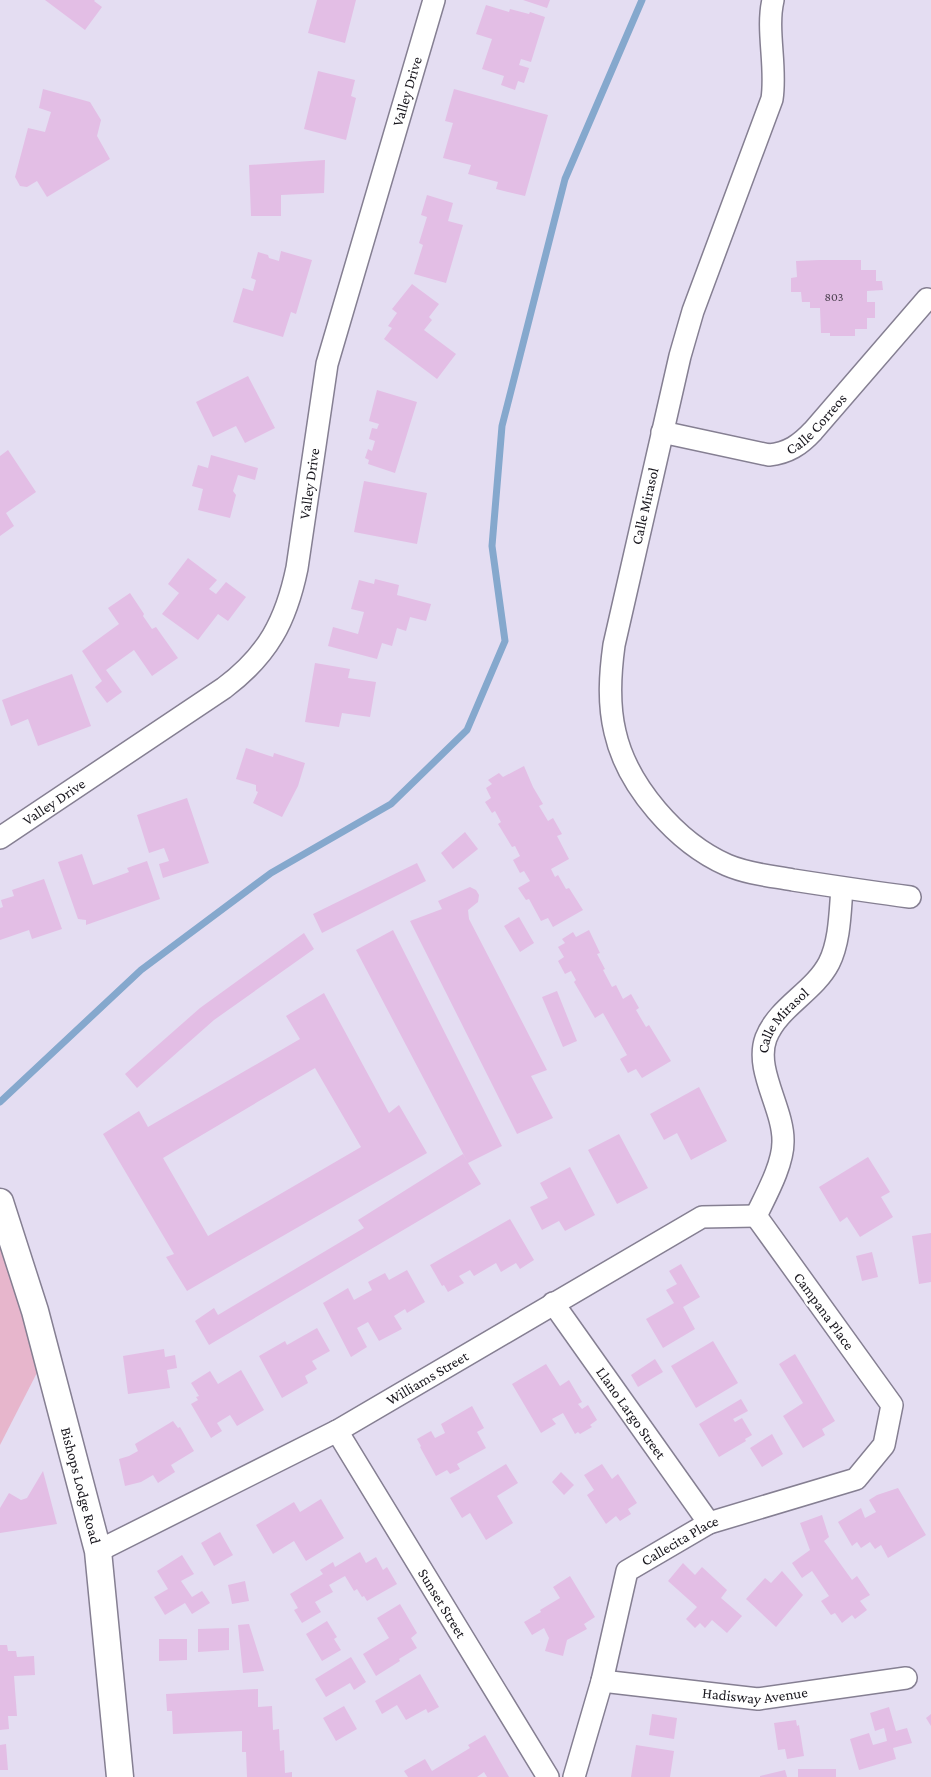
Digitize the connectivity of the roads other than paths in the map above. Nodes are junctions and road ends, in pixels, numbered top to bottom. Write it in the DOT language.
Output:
graph roads {
  1 [pos="434,0"];
  2 [pos="773,0"];
  3 [pos="927,299"];
  4 [pos="662,432"];
  5 [pos="0,838"];
  6 [pos="842,888"];
  7 [pos="910,897"];
  8 [pos="0,1202"];
  9 [pos="756,1216"];
  10 [pos="553,1303"];
  11 [pos="892,1405"];
  12 [pos="337,1431"];
  13 [pos="709,1523"];
  14 [pos="98,1551"];
  15 [pos="906,1678"];
  16 [pos="602,1681"];
  17 [pos="120,1777"];
  18 [pos="548,1777"];
  19 [pos="574,1777"];
  1 -- 5 [label="street, Valley Drive"];
  2 -- 4 [label="street, Calle Mirasol"];
  3 -- 4 [label="street, Calle Correos"];
  4 -- 6 [label="street, Calle Mirasol"];
  6 -- 7 [label="street, Calle Mirasol"];
  6 -- 9 [label="street, Calle Mirasol"];
  8 -- 14 [label="street, Bishops Lodge Road"];
  9 -- 10 [label="street, Williams Street"];
  9 -- 11 [label="street, Campana Place"];
  10 -- 12 [label="street, Williams Street"];
  10 -- 13 [label="street, Llano Largo Street"];
  11 -- 13 [label="street, Callecita Place"];
  12 -- 14 [label="street, Williams Street"];
  12 -- 18 [label="street, Sunset Street"];
  13 -- 16 [label="street, Callecita Place"];
  14 -- 17 [label="street, Bishops Lodge Road"];
  15 -- 16 [label="street, Hadisway Avenue"];
  16 -- 19 [label="street, Callecita Place"];
}
